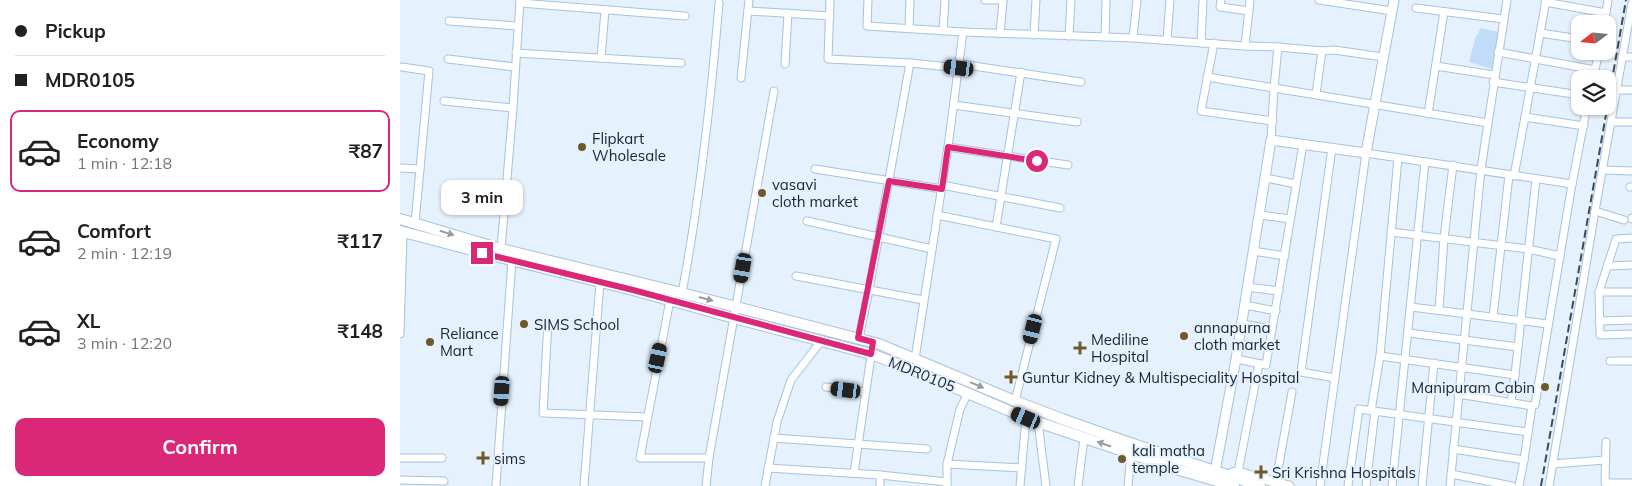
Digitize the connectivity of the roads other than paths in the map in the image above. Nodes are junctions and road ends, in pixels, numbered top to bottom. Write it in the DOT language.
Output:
graph roads {
  1 [pos="749,0"];
  2 [pos="830,0"];
  3 [pos="868,0"];
  4 [pos="910,0"];
  5 [pos="945,0"];
  6 [pos="985,0"];
  7 [pos="1003,0"];
  8 [pos="1036,0"];
  9 [pos="1071,0"];
  10 [pos="1106,0"];
  11 [pos="1137,0"];
  12 [pos="1170,0"];
  13 [pos="1203,0"];
  14 [pos="1221,0"];
  15 [pos="1250,0"];
  16 [pos="1319,0"];
  17 [pos="1394,0"];
  18 [pos="1507,0"];
  19 [pos="1608,0"];
  20 [pos="1545,1"];
  21 [pos="520,2"];
  22 [pos="719,3"];
  23 [pos="1632,4"];
  24 [pos="1416,8"];
  25 [pos="605,10"];
  26 [pos="748,11"];
  27 [pos="1249,11"];
  28 [pos="1392,11"];
  29 [pos="1444,12"];
  30 [pos="788,13"];
  31 [pos="1606,13"];
  32 [pos="685,16"];
  33 [pos="830,16"];
  34 [pos="1504,19"];
  35 [pos="1630,21"];
  36 [pos="449,22"];
  37 [pos="517,26"];
  38 [pos="910,28"];
  39 [pos="943,31"];
  40 [pos="964,32"];
  41 [pos="1540,32"];
  42 [pos="1000,33"];
  43 [pos="1034,35"];
  44 [pos="1069,36"];
  45 [pos="1105,37"];
  46 [pos="1571,37"];
  47 [pos="1133,38"];
  48 [pos="1167,40"];
  49 [pos="1202,43"];
  50 [pos="1214,44"];
  51 [pos="1245,46"];
  52 [pos="1278,47"];
  53 [pos="1322,51"];
  54 [pos="1498,52"];
  55 [pos="516,53"];
  56 [pos="1384,57"];
  57 [pos="1622,57"];
  58 [pos="1632,57"];
  59 [pos="448,58"];
  60 [pos="601,58"];
  61 [pos="1536,59"];
  62 [pos="1597,60"];
  63 [pos="681,63"];
  64 [pos="910,63"];
  65 [pos="785,64"];
  66 [pos="959,66"];
  67 [pos="1436,66"];
  68 [pos="402,67"];
  69 [pos="515,67"];
  70 [pos="1595,70"];
  71 [pos="1021,72"];
  72 [pos="1207,77"];
  73 [pos="741,78"];
  74 [pos="1494,78"];
  75 [pos="1081,82"];
  76 [pos="1531,87"];
  77 [pos="1274,88"];
  78 [pos="1616,90"];
  79 [pos="1632,90"];
  80 [pos="774,91"];
  81 [pos="1571,93"];
  82 [pos="1316,94"];
  83 [pos="444,101"];
  84 [pos="1374,103"];
  85 [pos="954,105"];
  86 [pos="513,108"];
  87 [pos="1014,114"];
  88 [pos="1428,114"];
  89 [pos="1586,115"];
  90 [pos="1612,115"];
  91 [pos="1525,117"];
  92 [pos="1273,121"];
  93 [pos="1077,122"];
  94 [pos="1611,122"];
  95 [pos="1632,122"];
  96 [pos="1488,123"];
  97 [pos="1584,126"];
  98 [pos="1271,140"];
  99 [pos="1303,144"];
  100 [pos="948,147"];
  101 [pos="1332,148"];
  102 [pos="1366,153"];
  103 [pos="1007,156"];
  104 [pos="1398,158"];
  105 [pos="1425,162"];
  106 [pos="1068,165"];
  107 [pos="1453,165"];
  108 [pos="400,168"];
  109 [pos="420,169"];
  110 [pos="815,169"];
  111 [pos="1480,169"];
  112 [pos="1603,170"];
  113 [pos="1632,171"];
  114 [pos="1512,176"];
  115 [pos="1266,178"];
  116 [pos="1536,179"];
  117 [pos="889,181"];
  118 [pos="1296,184"];
  119 [pos="1572,184"];
  120 [pos="942,187"];
  121 [pos="1001,196"];
  122 [pos="1060,208"];
  123 [pos="1595,211"];
  124 [pos="938,215"];
  125 [pos="1260,215"];
  126 [pos="400,219"];
  127 [pos="1290,219"];
  128 [pos="1629,219"];
  129 [pos="807,221"];
  130 [pos="415,223"];
  131 [pos="996,227"];
  132 [pos="401,231"];
  133 [pos="1391,232"];
  134 [pos="1418,234"];
  135 [pos="878,237"];
  136 [pos="1444,238"];
  137 [pos="1632,238"];
  138 [pos="1473,242"];
  139 [pos="1502,246"];
  140 [pos="500,248"];
  141 [pos="932,249"];
  142 [pos="1528,249"];
  143 [pos="1253,251"];
  144 [pos="1284,256"];
  145 [pos="1560,256"];
  146 [pos="512,260"];
  147 [pos="1632,265"];
  148 [pos="1607,266"];
  149 [pos="796,276"];
  150 [pos="600,282"];
  151 [pos="1247,286"];
  152 [pos="869,290"];
  153 [pos="1279,291"];
  154 [pos="1599,292"];
  155 [pos="1632,292"];
  156 [pos="682,293"];
  157 [pos="670,300"];
  158 [pos="923,300"];
  159 [pos="1245,305"];
  160 [pos="736,307"];
  161 [pos="1411,307"];
  162 [pos="1439,310"];
  163 [pos="1276,311"];
  164 [pos="1466,313"];
  165 [pos="1493,317"];
  166 [pos="734,318"];
  167 [pos="1522,320"];
  168 [pos="1632,320"];
  169 [pos="1599,321"];
  170 [pos="548,322"];
  171 [pos="1242,324"];
  172 [pos="1548,324"];
  173 [pos="1272,329"];
  174 [pos="400,334"];
  175 [pos="1409,334"];
  176 [pos="1632,334"];
  177 [pos="858,338"];
  178 [pos="822,340"];
  179 [pos="1463,340"];
  180 [pos="873,342"];
  181 [pos="1518,347"];
  182 [pos="871,354"];
  183 [pos="1380,356"];
  184 [pos="915,359"];
  185 [pos="1236,359"];
  186 [pos="1406,359"];
  187 [pos="1610,361"];
  188 [pos="1632,361"];
  189 [pos="1434,363"];
  190 [pos="1258,364"];
  191 [pos="1461,368"];
  192 [pos="1515,375"];
  193 [pos="1335,378"];
  194 [pos="826,387"];
  195 [pos="865,392"];
  196 [pos="1292,392"];
  197 [pos="968,393"];
  198 [pos="1458,394"];
  199 [pos="1015,401"];
  200 [pos="1511,402"];
  201 [pos="1532,406"];
  202 [pos="1373,411"];
  203 [pos="1400,414"];
  204 [pos="589,415"];
  205 [pos="647,417"];
  206 [pos="1026,418"];
  207 [pos="1428,418"];
  208 [pos="1038,422"];
  209 [pos="1456,422"];
  210 [pos="1528,432"];
  211 [pos="774,438"];
  212 [pos="1084,438"];
  213 [pos="1606,442"];
  214 [pos="858,445"];
  215 [pos="927,449"];
  216 [pos="1453,449"];
  217 [pos="1131,453"];
  218 [pos="400,458"];
  219 [pos="442,458"];
  220 [pos="709,458"];
  221 [pos="1524,460"];
  222 [pos="1605,460"];
  223 [pos="947,464"];
  224 [pos="1552,464"];
  225 [pos="768,468"];
  226 [pos="1022,468"];
  227 [pos="1215,472"];
  228 [pos="854,473"];
  229 [pos="1451,474"];
  230 [pos="880,475"];
  231 [pos="400,480"];
  232 [pos="1231,481"];
  233 [pos="1276,481"];
  234 [pos="444,482"];
  235 [pos="1482,483"];
  236 [pos="1632,483"];
  237 [pos="947,484"];
  238 [pos="496,486"];
  239 [pos="584,486"];
  240 [pos="706,486"];
  241 [pos="765,486"];
  242 [pos="880,486"];
  243 [pos="1020,486"];
  244 [pos="1046,486"];
  245 [pos="1078,486"];
  246 [pos="1128,486"];
  247 [pos="1260,486"];
  248 [pos="1289,486"];
  249 [pos="1320,486"];
  250 [pos="1348,486"];
  251 [pos="1366,486"];
  252 [pos="1392,486"];
  253 [pos="1422,486"];
  254 [pos="1450,486"];
  255 [pos="1512,486"];
  256 [pos="1519,486"];
  257 [pos="1549,486"];
  1 -- 26 [label="street"];
  2 -- 33 [label="street"];
  3 -- 38 [label="street"];
  4 -- 38 [label="street"];
  5 -- 39 [label="street"];
  6 -- 7 [label="street"];
  7 -- 42 [label="street"];
  8 -- 43 [label="street"];
  9 -- 44 [label="street"];
  10 -- 45 [label="street"];
  11 -- 47 [label="street"];
  12 -- 48 [label="street"];
  13 -- 49 [label="street"];
  14 -- 27 [label="street"];
  15 -- 27 [label="street"];
  16 -- 28 [label="street"];
  17 -- 28 [label="street"];
  18 -- 34 [label="street"];
  19 -- 31 [label="street"];
  20 -- 31 [label="street"];
  20 -- 41 [label="street"];
  21 -- 25 [label="street"];
  21 -- 37 [label="street"];
  22 -- 156 [label="street"];
  23 -- 35 [label="street"];
  24 -- 29 [label="street"];
  25 -- 32 [label="street"];
  25 -- 60 [label="street"];
  26 -- 30 [label="street"];
  26 -- 73 [label="street"];
  27 -- 51 [label="street"];
  28 -- 56 [label="street"];
  29 -- 34 [label="street"];
  29 -- 67 [label="street"];
  30 -- 33 [label="street"];
  30 -- 65 [label="street"];
  33 -- 64 [label="street"];
  34 -- 54 [label="street"];
  35 -- 57 [label="street"];
  36 -- 37 [label="street"];
  37 -- 55 [label="street"];
  38 -- 39 [label="street"];
  39 -- 40 [label="street"];
  40 -- 42 [label="street"];
  40 -- 66 [label="street"];
  41 -- 46 [label="street"];
  41 -- 61 [label="street"];
  42 -- 43 [label="street"];
  43 -- 44 [label="street"];
  44 -- 45 [label="street"];
  45 -- 47 [label="street"];
  47 -- 48 [label="street"];
  48 -- 49 [label="street"];
  49 -- 50 [label="street"];
  50 -- 51 [label="street"];
  50 -- 72 [label="street"];
  51 -- 52 [label="street"];
  52 -- 53 [label="street"];
  52 -- 77 [label="street"];
  53 -- 56 [label="street"];
  53 -- 82 [label="street"];
  54 -- 61 [label="street"];
  54 -- 74 [label="street"];
  55 -- 60 [label="street"];
  55 -- 69 [label="street"];
  56 -- 84 [label="street"];
  57 -- 58 [label="street"];
  57 -- 78 [label="street"];
  59 -- 69 [label="street"];
  60 -- 63 [label="street"];
  61 -- 70 [label="street"];
  61 -- 76 [label="street"];
  62 -- 70 [label="street"];
  64 -- 66 [label="street"];
  64 -- 117 [label="street"];
  66 -- 71 [label="street"];
  66 -- 85 [label="street"];
  67 -- 74 [label="street"];
  67 -- 88 [label="street"];
  68 -- 109 [label="street"];
  69 -- 86 [label="street"];
  71 -- 75 [label="street"];
  71 -- 87 [label="street"];
  72 -- 77 [label="street"];
  72 -- 92 [label="street"];
  74 -- 76 [label="street"];
  74 -- 96 [label="street"];
  76 -- 81 [label="street"];
  76 -- 91 [label="street"];
  77 -- 82 [label="street"];
  77 -- 92 [label="street"];
  78 -- 79 [label="street"];
  80 -- 160 [label="street"];
  82 -- 84 [label="street"];
  83 -- 86 [label="street"];
  84 -- 88 [label="street"];
  84 -- 102 [label="street"];
  85 -- 87 [label="street"];
  85 -- 100 [label="street"];
  86 -- 140 [label="street"];
  87 -- 93 [label="street"];
  87 -- 103 [label="street"];
  88 -- 96 [label="street"];
  89 -- 97 [label="street"];
  90 -- 94 [label="street"];
  91 -- 97 [label="street"];
  91 -- 114 [label="street"];
  92 -- 98 [label="street"];
  94 -- 95 [label="street"];
  94 -- 112 [label="street"];
  96 -- 111 [label="street"];
  97 -- 119 [label="street"];
  98 -- 99 [label="street"];
  98 -- 115 [label="street"];
  99 -- 101 [label="street"];
  99 -- 118 [label="street"];
  100 -- 103 [label="street"];
  100 -- 120 [label="street"];
  101 -- 102 [label="street"];
  101 -- 193 [label="street"];
  102 -- 104 [label="street"];
  102 -- 193 [label="street"];
  103 -- 106 [label="street"];
  103 -- 121 [label="street"];
  104 -- 105 [label="street"];
  104 -- 133 [label="street"];
  105 -- 107 [label="street"];
  105 -- 134 [label="street"];
  107 -- 111 [label="street"];
  107 -- 136 [label="street"];
  108 -- 109 [label="street"];
  109 -- 130 [label="street"];
  110 -- 117 [label="street"];
  111 -- 114 [label="street"];
  111 -- 138 [label="street"];
  112 -- 113 [label="street"];
  112 -- 123 [label="street"];
  114 -- 116 [label="street"];
  114 -- 139 [label="street"];
  115 -- 118 [label="street"];
  115 -- 125 [label="street"];
  116 -- 119 [label="street"];
  116 -- 142 [label="street"];
  117 -- 120 [label="street"];
  117 -- 135 [label="street"];
  118 -- 127 [label="street"];
  119 -- 145 [label="street"];
  120 -- 121 [label="street"];
  120 -- 124 [label="street"];
  121 -- 122 [label="street"];
  121 -- 131 [label="street"];
  123 -- 128 [label="street"];
  123 -- 224 [label="street"];
  124 -- 131 [label="street"];
  124 -- 141 [label="street"];
  125 -- 127 [label="street"];
  125 -- 143 [label="street"];
  126 -- 130 [label="main road, MDR0105"];
  127 -- 144 [label="street"];
  129 -- 135 [label="street"];
  130 -- 140 [label="main road, MDR0105, one-way"];
  131 -- 199 [label="street"];
  132 -- 146 [label="main road, MDR0105"];
  132 -- 174 [label="street"];
  133 -- 134 [label="street"];
  133 -- 183 [label="street"];
  134 -- 136 [label="street"];
  134 -- 161 [label="street"];
  135 -- 141 [label="street"];
  135 -- 152 [label="street"];
  136 -- 138 [label="street"];
  136 -- 162 [label="street"];
  137 -- 148 [label="street"];
  138 -- 139 [label="street"];
  138 -- 164 [label="street"];
  139 -- 142 [label="street"];
  139 -- 165 [label="street"];
  140 -- 156 [label="main road, MDR0105"];
  141 -- 158 [label="street"];
  142 -- 145 [label="street"];
  142 -- 167 [label="street"];
  143 -- 144 [label="street"];
  143 -- 151 [label="street"];
  144 -- 153 [label="street"];
  145 -- 172 [label="street"];
  146 -- 150 [label="main road, MDR0105"];
  146 -- 238 [label="street"];
  147 -- 148 [label="street"];
  148 -- 154 [label="street"];
  149 -- 152 [label="street"];
  150 -- 157 [label="main road, MDR0105"];
  150 -- 204 [label="street"];
  151 -- 153 [label="street"];
  151 -- 159 [label="street"];
  152 -- 158 [label="street"];
  152 -- 177 [label="street"];
  153 -- 163 [label="street"];
  154 -- 155 [label="street"];
  154 -- 169 [label="street"];
  156 -- 160 [label="main road, MDR0105, one-way"];
  157 -- 166 [label="main road, MDR0105"];
  157 -- 205 [label="street"];
  158 -- 184 [label="street"];
  159 -- 163 [label="street"];
  159 -- 171 [label="street"];
  160 -- 166 [label="street"];
  160 -- 177 [label="main road, MDR0105"];
  161 -- 162 [label="street"];
  161 -- 175 [label="street"];
  162 -- 164 [label="street"];
  163 -- 173 [label="street"];
  164 -- 165 [label="street"];
  164 -- 179 [label="street"];
  165 -- 167 [label="street"];
  166 -- 178 [label="main road, MDR0105"];
  166 -- 220 [label="street"];
  167 -- 172 [label="street"];
  167 -- 181 [label="street"];
  168 -- 169 [label="street"];
  169 -- 176 [label="street"];
  170 -- 204 [label="street"];
  171 -- 173 [label="street"];
  171 -- 185 [label="street"];
  172 -- 201 [label="street"];
  173 -- 190 [label="street"];
  175 -- 179 [label="street"];
  175 -- 186 [label="street"];
  177 -- 180 [label="main road, MDR0105"];
  178 -- 182 [label="main road, MDR0105"];
  178 -- 211 [label="street"];
  179 -- 181 [label="street"];
  179 -- 191 [label="street"];
  180 -- 182 [label="street"];
  180 -- 184 [label="main road, MDR0105"];
  181 -- 192 [label="street"];
  182 -- 195 [label="street"];
  182 -- 197 [label="main road, MDR0105"];
  183 -- 186 [label="street"];
  183 -- 202 [label="street"];
  184 -- 199 [label="main road, MDR0105, one-way"];
  185 -- 190 [label="street"];
  185 -- 227 [label="street"];
  186 -- 189 [label="street"];
  186 -- 203 [label="street"];
  187 -- 188 [label="street"];
  189 -- 191 [label="street"];
  189 -- 207 [label="street"];
  190 -- 232 [label="street"];
  191 -- 192 [label="street"];
  191 -- 198 [label="street"];
  192 -- 200 [label="street"];
  193 -- 249 [label="street"];
  194 -- 195 [label="street"];
  195 -- 214 [label="street"];
  196 -- 233 [label="street"];
  197 -- 206 [label="main road, MDR0105"];
  197 -- 223 [label="street"];
  198 -- 200 [label="street"];
  198 -- 209 [label="street"];
  199 -- 227 [label="main road, MDR0105"];
  200 -- 201 [label="street"];
  201 -- 210 [label="street"];
  202 -- 203 [label="street"];
  202 -- 250 [label="street"];
  202 -- 251 [label="street"];
  203 -- 207 [label="street"];
  203 -- 252 [label="street"];
  204 -- 205 [label="street"];
  204 -- 239 [label="street"];
  205 -- 220 [label="street"];
  206 -- 208 [label="main road, MDR0105"];
  206 -- 226 [label="street"];
  207 -- 209 [label="street"];
  207 -- 253 [label="street"];
  208 -- 212 [label="main road, MDR0105"];
  208 -- 244 [label="street"];
  209 -- 210 [label="street"];
  209 -- 216 [label="street"];
  210 -- 221 [label="street"];
  211 -- 214 [label="street"];
  211 -- 225 [label="street"];
  217 -- 212 [label="main road, MDR0105, one-way"];
  212 -- 245 [label="street"];
  213 -- 222 [label="street"];
  214 -- 215 [label="street"];
  214 -- 228 [label="street"];
  216 -- 221 [label="street"];
  216 -- 229 [label="street"];
  217 -- 232 [label="main road, MDR0105"];
  217 -- 246 [label="street"];
  218 -- 219 [label="street"];
  220 -- 240 [label="street"];
  221 -- 256 [label="street"];
  222 -- 224 [label="street"];
  222 -- 236 [label="street"];
  223 -- 226 [label="street"];
  223 -- 237 [label="street"];
  224 -- 257 [label="street"];
  225 -- 228 [label="street"];
  225 -- 241 [label="street"];
  226 -- 243 [label="street"];
  227 -- 232 [label="main road, MDR0105"];
  228 -- 230 [label="street"];
  229 -- 235 [label="street"];
  229 -- 254 [label="street"];
  230 -- 237 [label="street"];
  230 -- 242 [label="street"];
  231 -- 234 [label="street"];
  232 -- 233 [label="street"];
  232 -- 247 [label="main road, MDR0105"];
  233 -- 248 [label="street"];
  235 -- 255 [label="street"];
}
